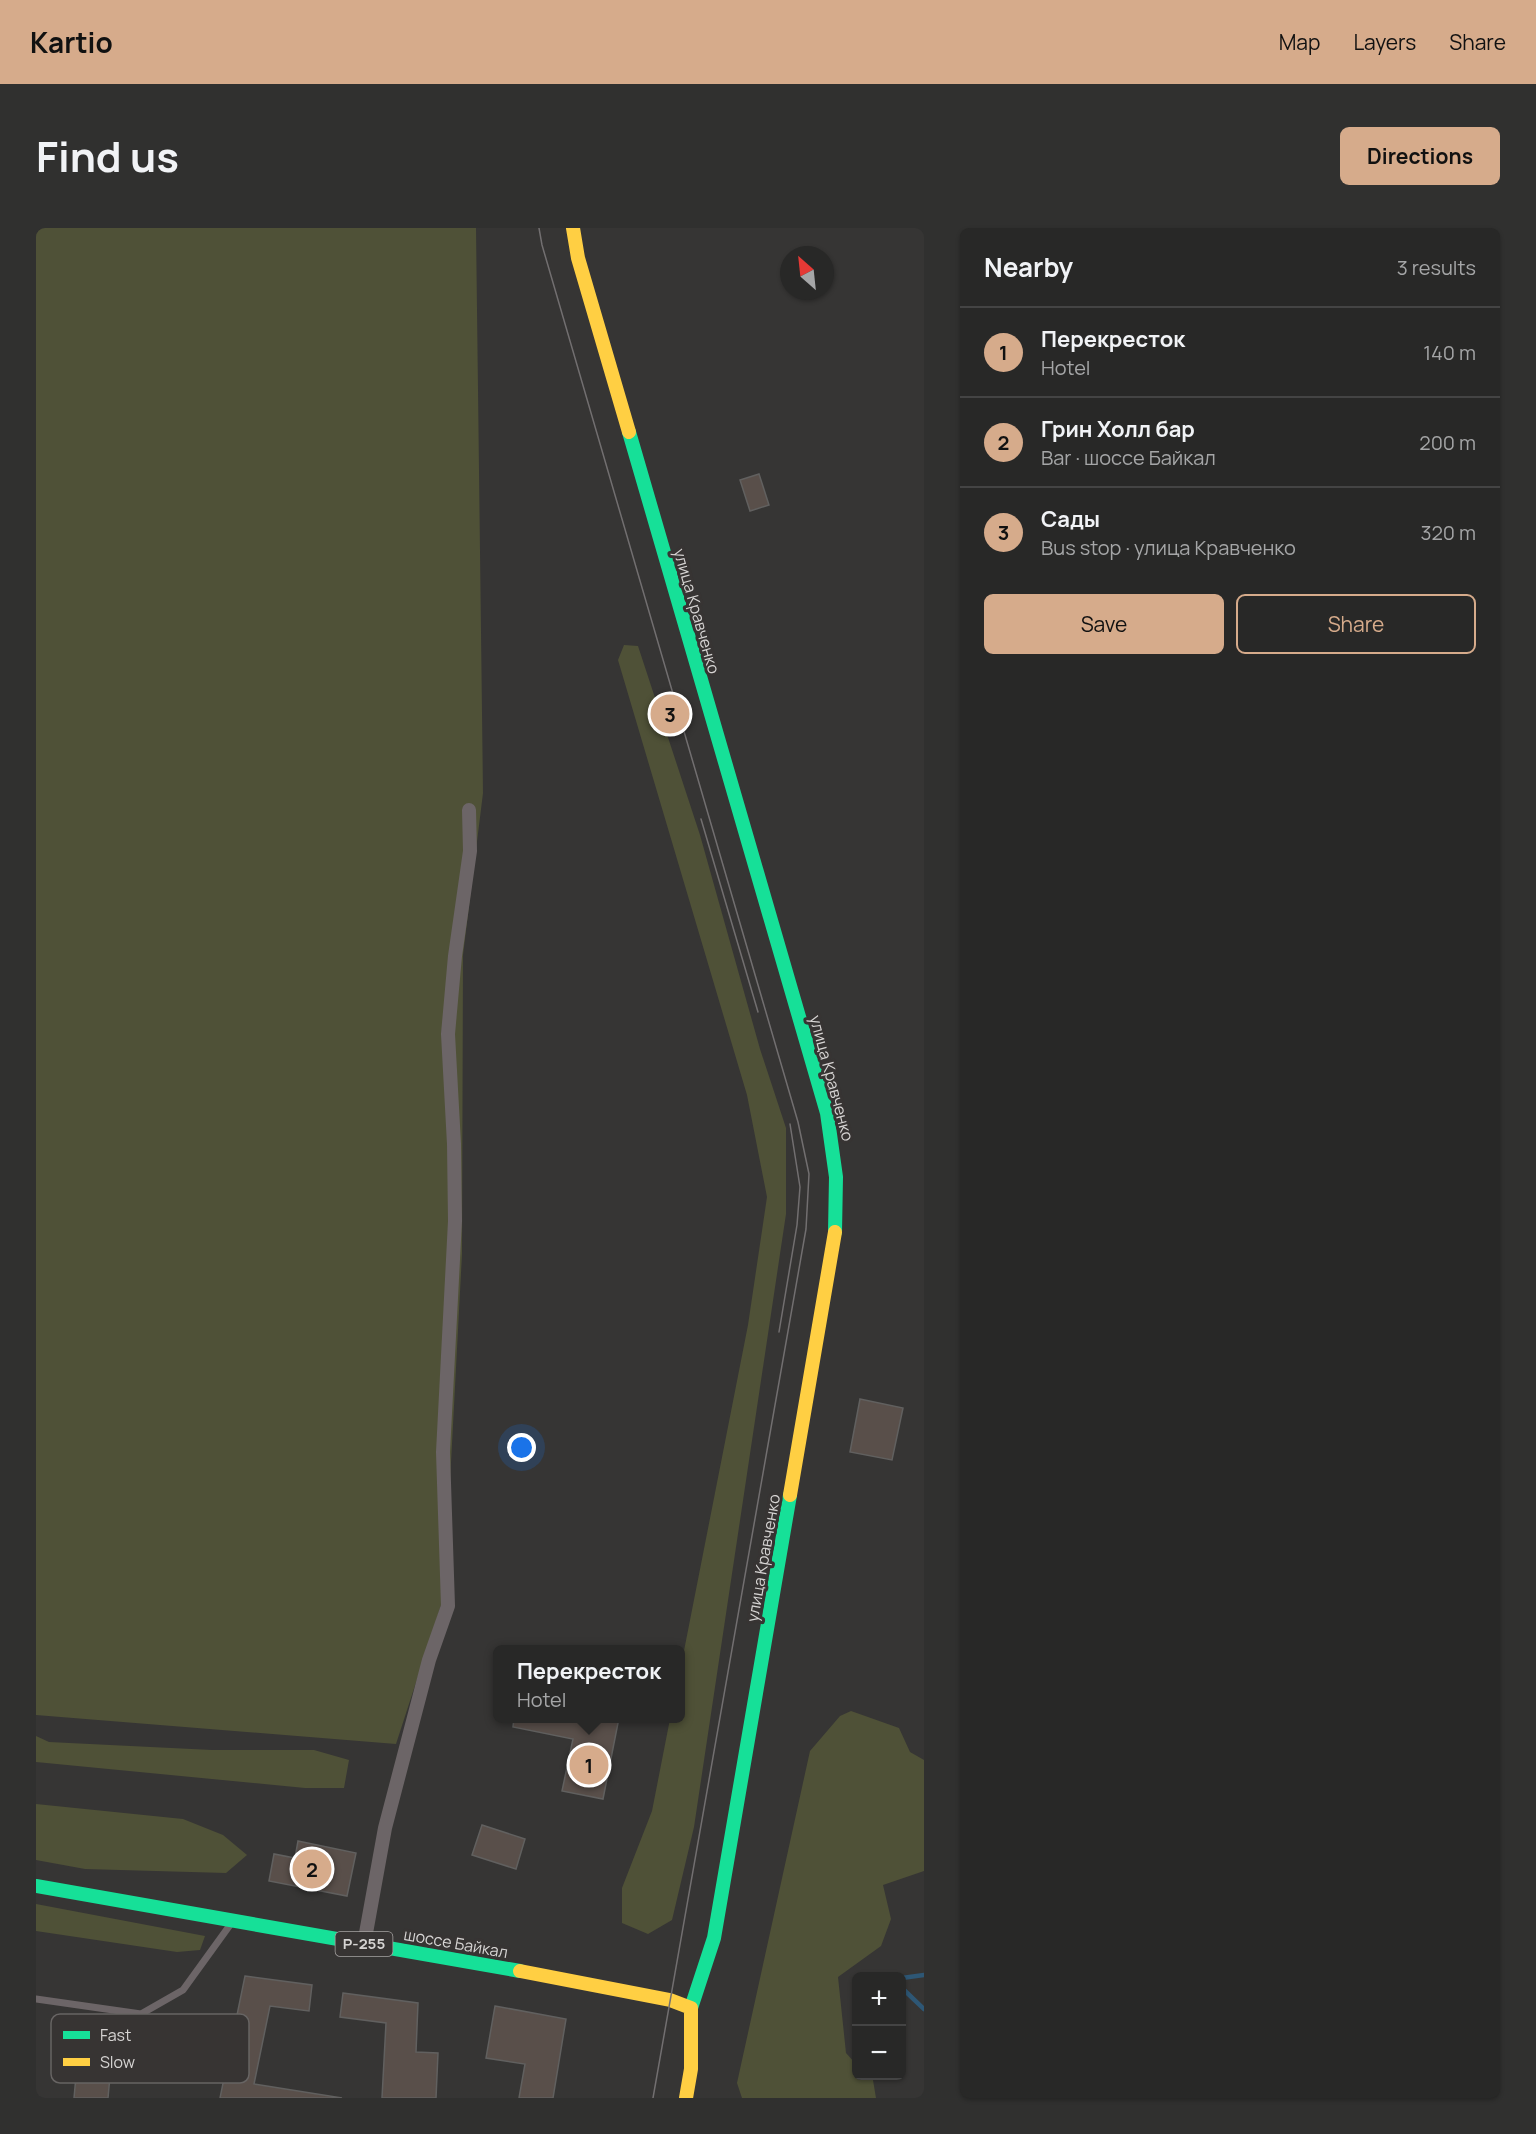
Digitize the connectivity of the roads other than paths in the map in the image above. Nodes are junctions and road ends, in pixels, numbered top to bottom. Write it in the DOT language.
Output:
graph roads {
  1 [pos="573,228"];
  2 [pos="468,810"];
  3 [pos="36,1886"];
  4 [pos="234,1921"];
  5 [pos="364,1944"];
  6 [pos="36,1999"];
  7 [pos="691,2008"];
  8 [pos="686,2098"];
  1 -- 7 [label="main road, улица Кравченко"];
  2 -- 5 [label="street"];
  3 -- 4 [label="main road, шоссе Байкал / Р-255"];
  4 -- 5 [label="main road, шоссе Байкал / Р-255"];
  4 -- 6 [label="lane"];
  5 -- 7 [label="main road, шоссе Байкал / Р-255"];
  7 -- 8 [label="main road, улица Кравченко"];
}
